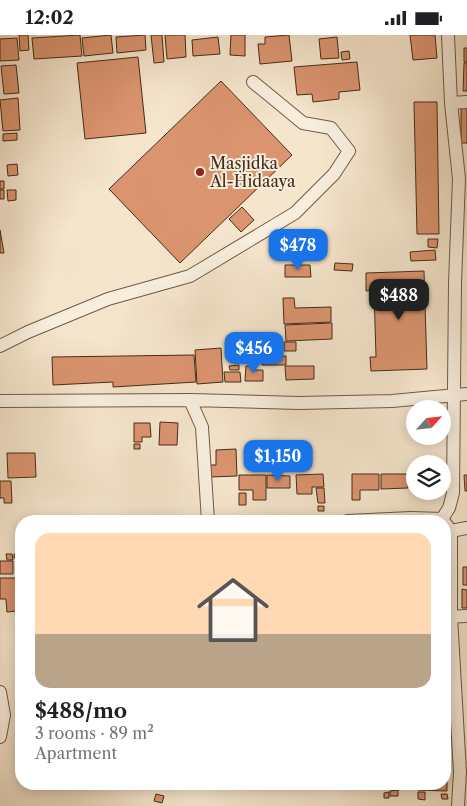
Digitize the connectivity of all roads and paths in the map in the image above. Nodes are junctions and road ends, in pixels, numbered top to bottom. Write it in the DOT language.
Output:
graph roads {
  1 [pos="448,35"];
  2 [pos="252,82"];
  3 [pos="467,102"];
  4 [pos="450,103"];
  5 [pos="463,180"];
  6 [pos="461,283"];
  7 [pos="0,346"];
  8 [pos="453,394"];
  9 [pos="467,394"];
  10 [pos="190,400"];
  11 [pos="0,401"];
  12 [pos="208,515"];
  13 [pos="447,515"];
  14 [pos="451,525"];
  15 [pos="467,528"];
  16 [pos="467,616"];
  17 [pos="451,617"];
  18 [pos="451,636"];
  19 [pos="0,692"];
  20 [pos="462,706"];
  21 [pos="0,737"];
  22 [pos="458,806"];
  1 -- 4 [label="street"];
  2 -- 7 [label="street"];
  3 -- 4 [label="street"];
  4 -- 5 [label="street"];
  5 -- 6 [label="street"];
  6 -- 8 [label="street"];
  8 -- 9 [label="street"];
  8 -- 10 [label="street"];
  8 -- 13 [label="street"];
  10 -- 11 [label="street"];
  10 -- 12 [label="street"];
  14 -- 15 [label="street"];
  16 -- 17 [label="street"];
  18 -- 20 [label="street"];
  19 -- 21 [label="street"];
  20 -- 22 [label="street"];
}
